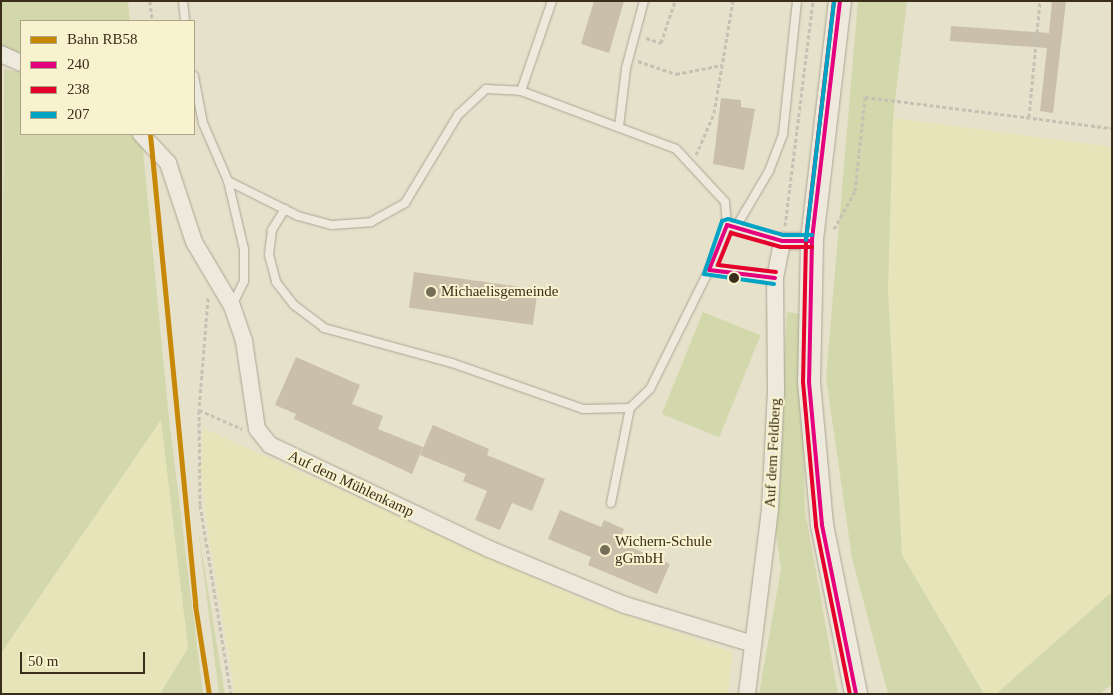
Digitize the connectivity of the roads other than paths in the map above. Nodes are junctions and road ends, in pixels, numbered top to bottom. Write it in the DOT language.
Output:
graph roads {
  1 [pos="183,1"];
  2 [pos="552,1"];
  3 [pos="644,1"];
  4 [pos="797,1"];
  5 [pos="840,1"];
  6 [pos="185,20"];
  7 [pos="1,54"];
  8 [pos="20,63"];
  9 [pos="195,81"];
  10 [pos="521,91"];
  11 [pos="620,128"];
  12 [pos="142,135"];
  13 [pos="228,180"];
  14 [pos="285,209"];
  15 [pos="727,225"];
  16 [pos="736,227"];
  17 [pos="821,238"];
  18 [pos="782,242"];
  19 [pos="709,270"];
  20 [pos="775,278"];
  21 [pos="232,306"];
  22 [pos="630,408"];
  23 [pos="611,502"];
  24 [pos="753,644"];
  25 [pos="747,694"];
  26 [pos="856,694"];
  1 -- 6 [label="lane"];
  2 -- 10 [label="lane"];
  3 -- 11 [label="lane"];
  4 -- 16 [label="lane"];
  5 -- 17 [label="main road"];
  7 -- 8 [label="street"];
  9 -- 13 [label="lane"];
  10 -- 11 [label="lane"];
  10 -- 14 [label="lane"];
  11 -- 15 [label="lane"];
  12 -- 21 [label="street"];
  13 -- 14 [label="lane"];
  13 -- 21 [label="lane"];
  14 -- 22 [label="lane"];
  15 -- 16 [label="lane"];
  15 -- 19 [label="lane"];
  16 -- 18 [label="lane"];
  17 -- 18 [label="street"];
  17 -- 26 [label="main road"];
  18 -- 20 [label="street, Auf dem Feldberg"];
  19 -- 20 [label="lane"];
  19 -- 22 [label="lane"];
  20 -- 24 [label="street, Auf dem Feldberg"];
  21 -- 24 [label="street, Auf dem Mühlenkamp"];
  22 -- 23 [label="lane"];
  24 -- 25 [label="street, Auf dem Feldberg"];
}
